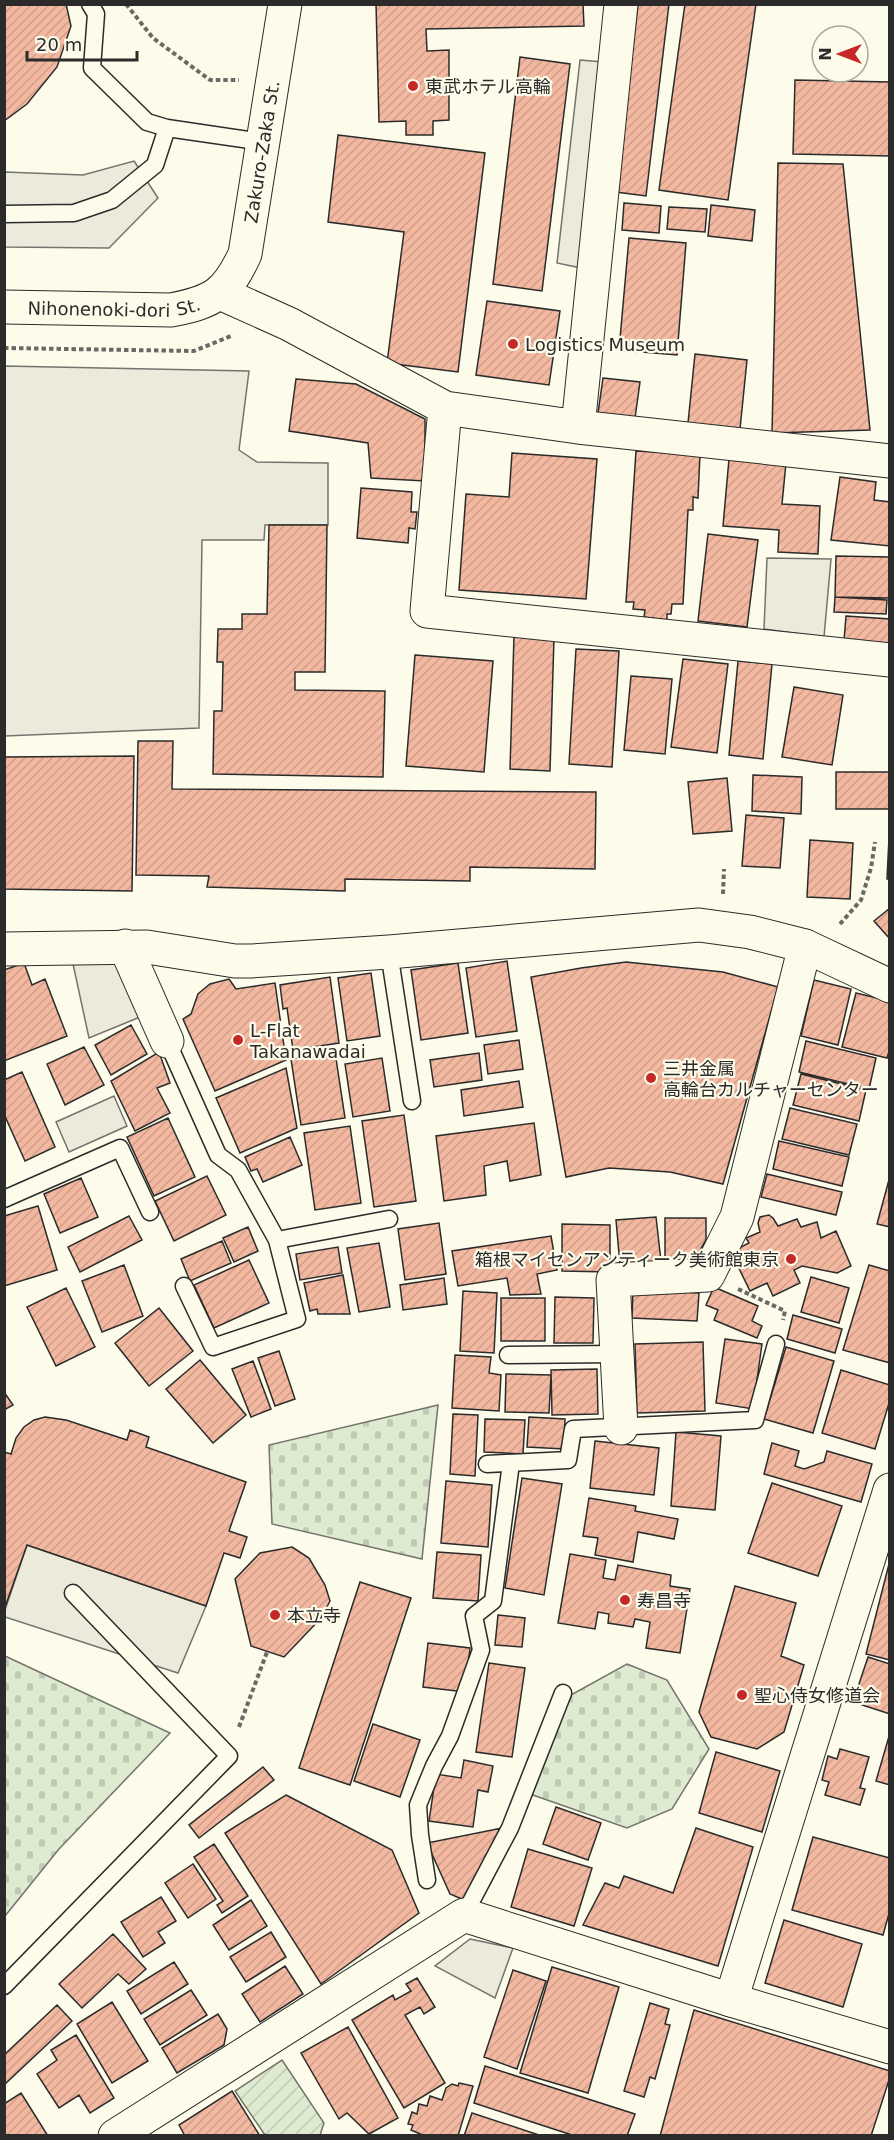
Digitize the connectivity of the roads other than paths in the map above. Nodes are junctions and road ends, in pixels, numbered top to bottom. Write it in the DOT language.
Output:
graph roads {
  1 [pos="90,4"];
  2 [pos="285,4"];
  3 [pos="621,4"];
  4 [pos="167,128"];
  5 [pos="263,142"];
  6 [pos="4,214"];
  7 [pos="220,293"];
  8 [pos="4,307"];
  9 [pos="445,408"];
  10 [pos="578,427"];
  11 [pos="890,461"];
  12 [pos="890,660"];
  13 [pos="125,946"];
  14 [pos="805,946"];
  15 [pos="4,949"];
  16 [pos="389,952"];
  17 [pos="890,986"];
  18 [pos="167,1041"];
  19 [pos="412,1101"];
  20 [pos="4,1199"];
  21 [pos="150,1212"];
  22 [pos="389,1219"];
  23 [pos="277,1240"];
  24 [pos="184,1286"];
  25 [pos="776,1344"];
  26 [pos="616,1354"];
  27 [pos="508,1356"];
  28 [pos="621,1428"];
  29 [pos="511,1463"];
  30 [pos="487,1464"];
  31 [pos="890,1490"];
  32 [pos="73,1593"];
  33 [pos="563,1693"];
  34 [pos="427,1880"];
  35 [pos="464,1916"];
  36 [pos="4,1986"];
  37 [pos="730,2000"];
  38 [pos="890,2047"];
  39 [pos="115,2136"];
  1 -- 4 [label="lane"];
  2 -- 5 [label="street, Zakuro-Zaka St."];
  3 -- 10 [label="street"];
  4 -- 5 [label="lane"];
  4 -- 6 [label="lane"];
  5 -- 7 [label="street, Zakuro-Zaka St."];
  7 -- 8 [label="street, Nihonenoki-dori St."];
  7 -- 9 [label="street"];
  9 -- 10 [label="street"];
  9 -- 12 [label="street"];
  10 -- 11 [label="street"];
  13 -- 15 [label="street"];
  13 -- 16 [label="street"];
  13 -- 18 [label="street"];
  14 -- 16 [label="street"];
  14 -- 17 [label="street"];
  14 -- 26 [label="street"];
  16 -- 19 [label="lane"];
  18 -- 23 [label="lane"];
  20 -- 21 [label="lane"];
  22 -- 23 [label="lane"];
  23 -- 24 [label="lane"];
  25 -- 28 [label="lane"];
  26 -- 27 [label="lane"];
  26 -- 28 [label="street"];
  28 -- 29 [label="lane"];
  29 -- 30 [label="lane"];
  29 -- 34 [label="lane"];
  31 -- 37 [label="street"];
  32 -- 36 [label="lane"];
  33 -- 35 [label="lane"];
  35 -- 37 [label="street"];
  35 -- 39 [label="street"];
  37 -- 38 [label="street"];
}
